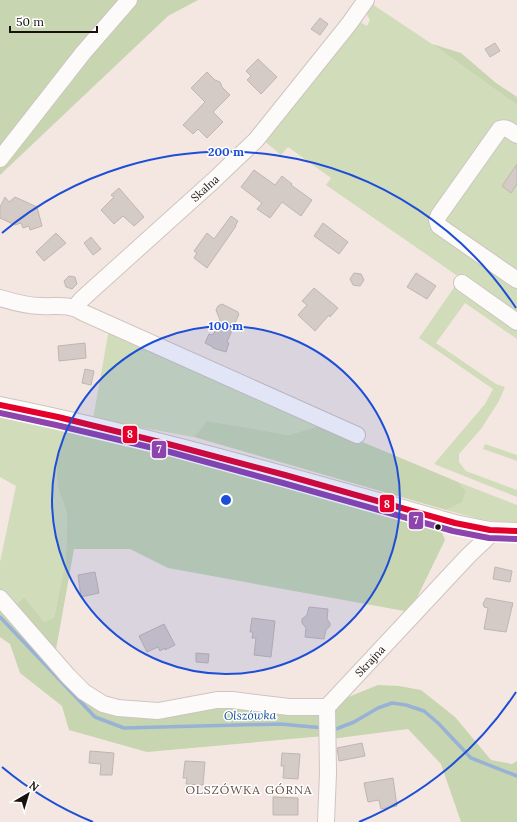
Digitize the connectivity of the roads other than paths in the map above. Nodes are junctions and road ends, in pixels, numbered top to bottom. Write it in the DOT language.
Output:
graph roads {
  1 [pos="129,0"];
  2 [pos="366,0"];
  3 [pos="517,136"];
  4 [pos="0,159"];
  5 [pos="517,280"];
  6 [pos="462,283"];
  7 [pos="0,298"];
  8 [pos="75,307"];
  9 [pos="517,322"];
  10 [pos="0,405"];
  11 [pos="357,435"];
  12 [pos="490,530"];
  13 [pos="517,531"];
  14 [pos="0,598"];
  15 [pos="327,721"];
  16 [pos="326,822"];
  1 -- 4 [label="street"];
  2 -- 8 [label="street, Skalna"];
  3 -- 5 [label="street"];
  6 -- 9 [label="street"];
  7 -- 8 [label="street"];
  8 -- 11 [label="street"];
  10 -- 12 [label="street"];
  12 -- 13 [label="street"];
  12 -- 15 [label="street, Skrajna"];
  14 -- 15 [label="street"];
  15 -- 16 [label="street"];
}
